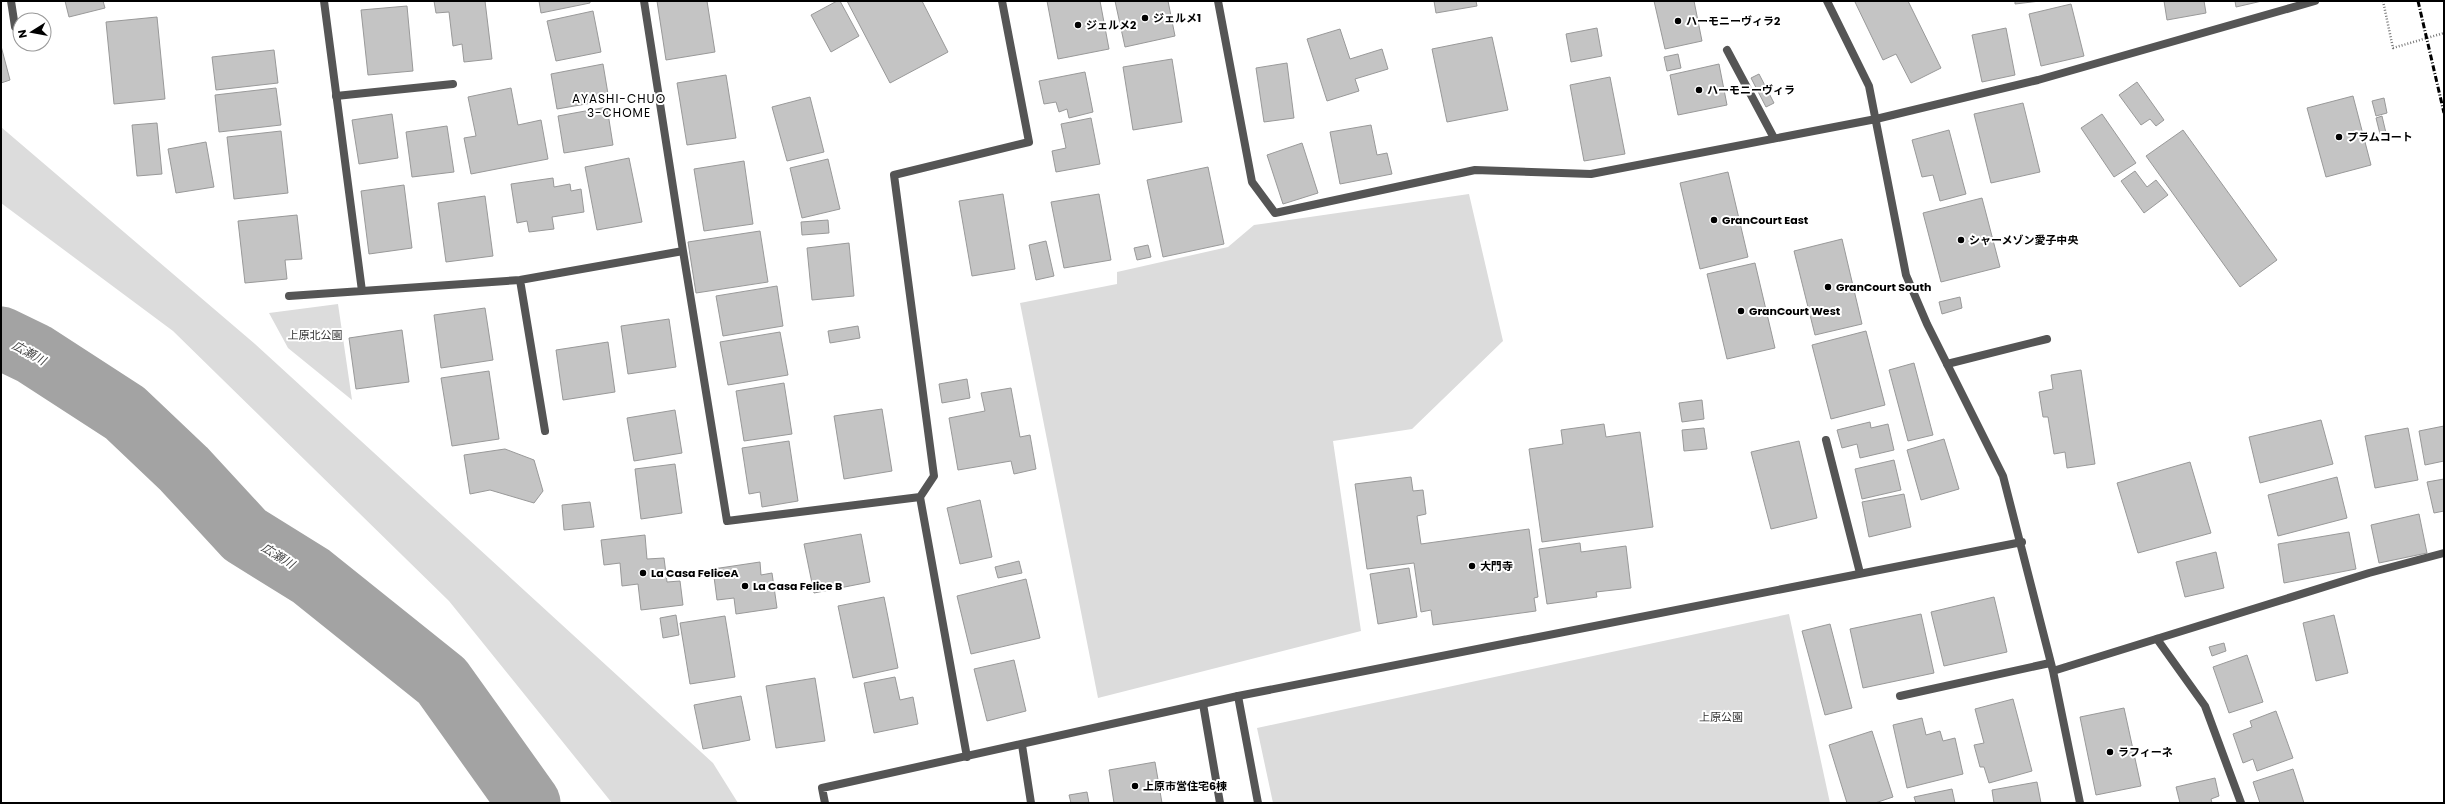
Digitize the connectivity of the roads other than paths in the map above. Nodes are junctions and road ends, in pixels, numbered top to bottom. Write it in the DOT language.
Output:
graph roads {
  1 [pos="11,1"];
  2 [pos="324,1"];
  3 [pos="644,1"];
  4 [pos="1002,1"];
  5 [pos="1218,1"];
  6 [pos="1828,1"];
  7 [pos="2315,1"];
  8 [pos="13,12"];
  9 [pos="1727,50"];
  10 [pos="453,84"];
  11 [pos="336,96"];
  12 [pos="1876,118"];
  13 [pos="1774,138"];
  14 [pos="683,251"];
  15 [pos="520,280"];
  16 [pos="362,291"];
  17 [pos="289,296"];
  18 [pos="2046,339"];
  19 [pos="1947,364"];
  20 [pos="544,431"];
  21 [pos="1826,440"];
  22 [pos="920,497"];
  23 [pos="2022,542"];
  24 [pos="2444,553"];
  25 [pos="1860,573"];
  26 [pos="2157,639"];
  27 [pos="2050,663"];
  28 [pos="2053,672"];
  29 [pos="1238,696"];
  30 [pos="1900,696"];
  31 [pos="1203,704"];
  32 [pos="1022,745"];
  33 [pos="967,757"];
  34 [pos="825,803"];
  35 [pos="1031,803"];
  36 [pos="1220,803"];
  37 [pos="1258,803"];
  38 [pos="2080,803"];
  39 [pos="2241,803"];
  1 -- 8 [label="street"];
  2 -- 11 [label="street"];
  3 -- 14 [label="street"];
  4 -- 22 [label="street"];
  5 -- 13 [label="street"];
  6 -- 12 [label="street"];
  7 -- 12 [label="street"];
  9 -- 13 [label="street"];
  10 -- 11 [label="street"];
  11 -- 16 [label="street"];
  12 -- 13 [label="street"];
  12 -- 19 [label="street"];
  14 -- 15 [label="street"];
  14 -- 22 [label="street"];
  15 -- 16 [label="street"];
  15 -- 20 [label="street"];
  16 -- 17 [label="street"];
  18 -- 19 [label="street"];
  19 -- 23 [label="street"];
  21 -- 25 [label="street"];
  22 -- 33 [label="street"];
  23 -- 25 [label="street"];
  23 -- 27 [label="street"];
  24 -- 26 [label="street"];
  25 -- 29 [label="street"];
  26 -- 28 [label="street"];
  26 -- 39 [label="street"];
  27 -- 28 [label="street"];
  27 -- 30 [label="street"];
  28 -- 38 [label="street"];
  29 -- 31 [label="street"];
  29 -- 37 [label="street"];
  31 -- 32 [label="street"];
  31 -- 36 [label="street"];
  32 -- 33 [label="street"];
  32 -- 35 [label="street"];
  33 -- 34 [label="street"];
}
